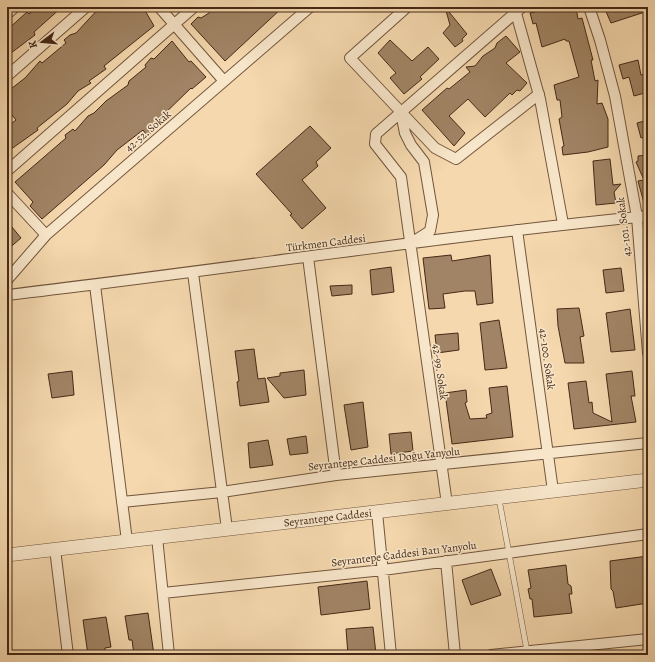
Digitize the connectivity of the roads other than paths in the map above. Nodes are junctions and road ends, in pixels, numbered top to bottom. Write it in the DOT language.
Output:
graph roads {
  1 [pos="15,7"];
  2 [pos="86,7"];
  3 [pos="159,7"];
  4 [pos="194,7"];
  5 [pos="310,7"];
  6 [pos="407,7"];
  7 [pos="589,7"];
  8 [pos="519,10"];
  9 [pos="7,14"];
  10 [pos="174,24"];
  11 [pos="7,76"];
  12 [pos="224,81"];
  13 [pos="539,94"];
  14 [pos="401,112"];
  15 [pos="7,171"];
  16 [pos="7,193"];
  17 [pos="648,216"];
  18 [pos="637,217"];
  19 [pos="563,224"];
  20 [pos="517,230"];
  21 [pos="46,235"];
  22 [pos="410,244"];
  23 [pos="308,257"];
  24 [pos="193,273"];
  25 [pos="7,280"];
  26 [pos="95,285"];
  27 [pos="7,295"];
  28 [pos="648,353"];
  29 [pos="648,443"];
  30 [pos="548,454"];
  31 [pos="441,465"];
  32 [pos="336,475"];
  33 [pos="648,480"];
  34 [pos="553,491"];
  35 [pos="222,492"];
  36 [pos="499,498"];
  37 [pos="122,502"];
  38 [pos="447,504"];
  39 [pos="377,512"];
  40 [pos="227,529"];
  41 [pos="648,534"];
  42 [pos="156,537"];
  43 [pos="127,541"];
  44 [pos="55,549"];
  45 [pos="509,553"];
  46 [pos="7,555"];
  47 [pos="446,561"];
  48 [pos="383,570"];
  49 [pos="163,593"];
  50 [pos="648,639"];
  51 [pos="527,651"];
  52 [pos="68,655"];
  53 [pos="169,655"];
  54 [pos="391,655"];
  55 [pos="455,655"];
  56 [pos="491,655"];
  1 -- 9 [label="street"];
  2 -- 11 [label="street"];
  3 -- 10 [label="street"];
  4 -- 10 [label="street"];
  5 -- 12 [label="street, 42-52. Sokak"];
  6 -- 14 [label="street"];
  7 -- 18 [label="street, 42-101. Sokak"];
  8 -- 13 [label="street"];
  8 -- 14 [label="street, 42-99. Sokak"];
  10 -- 12 [label="street"];
  10 -- 15 [label="street"];
  12 -- 21 [label="street, 42-52. Sokak"];
  13 -- 14 [label="street"];
  13 -- 19 [label="street"];
  14 -- 22 [label="street"];
  14 -- 22 [label="street, 42-99. Sokak"];
  16 -- 21 [label="street"];
  17 -- 18 [label="street, Türkmen Caddesi"];
  18 -- 19 [label="street, Türkmen Caddesi"];
  18 -- 28 [label="street, 42-101. Sokak"];
  19 -- 20 [label="street, Türkmen Caddesi"];
  20 -- 22 [label="street, Türkmen Caddesi"];
  20 -- 30 [label="street, 42-100. Sokak"];
  21 -- 25 [label="street, 42-52. Sokak"];
  22 -- 23 [label="street, Türkmen Caddesi"];
  22 -- 31 [label="street, 42-99. Sokak"];
  23 -- 24 [label="street, Türkmen Caddesi"];
  23 -- 32 [label="street"];
  24 -- 26 [label="street, Türkmen Caddesi"];
  24 -- 35 [label="street"];
  26 -- 27 [label="street, Türkmen Caddesi"];
  26 -- 37 [label="street"];
  29 -- 30 [label="street, Seyrantepe Caddesi Doğu Yanyolu"];
  30 -- 31 [label="street, Seyrantepe Caddesi Doğu Yanyolu"];
  30 -- 34 [label="street, 42-100. Sokak"];
  31 -- 32 [label="street, Seyrantepe Caddesi Doğu Yanyolu"];
  31 -- 38 [label="street, 42-99. Sokak"];
  32 -- 35 [label="street, Seyrantepe Caddesi Doğu Yanyolu"];
  33 -- 34 [label="street, Seyrantepe Caddesi"];
  34 -- 36 [label="street, Seyrantepe Caddesi"];
  35 -- 37 [label="street, Seyrantepe Caddesi Doğu Yanyolu"];
  35 -- 40 [label="street"];
  36 -- 38 [label="street, Seyrantepe Caddesi"];
  36 -- 45 [label="lane"];
  37 -- 43 [label="street"];
  38 -- 39 [label="street, Seyrantepe Caddesi"];
  39 -- 40 [label="street, Seyrantepe Caddesi"];
  39 -- 48 [label="street"];
  40 -- 42 [label="street, Seyrantepe Caddesi"];
  41 -- 45 [label="street, Seyrantepe Caddesi Batı Yanyolu"];
  42 -- 43 [label="street, Seyrantepe Caddesi"];
  42 -- 49 [label="street"];
  43 -- 44 [label="street, Seyrantepe Caddesi"];
  44 -- 46 [label="street, Seyrantepe Caddesi"];
  44 -- 52 [label="street"];
  45 -- 47 [label="street, Seyrantepe Caddesi Batı Yanyolu"];
  45 -- 51 [label="lane"];
  47 -- 48 [label="street, Seyrantepe Caddesi Batı Yanyolu"];
  47 -- 55 [label="street"];
  48 -- 49 [label="street, Seyrantepe Caddesi Batı Yanyolu"];
  48 -- 54 [label="street"];
  49 -- 53 [label="street"];
  50 -- 51 [label="street"];
  51 -- 56 [label="street"];
}
